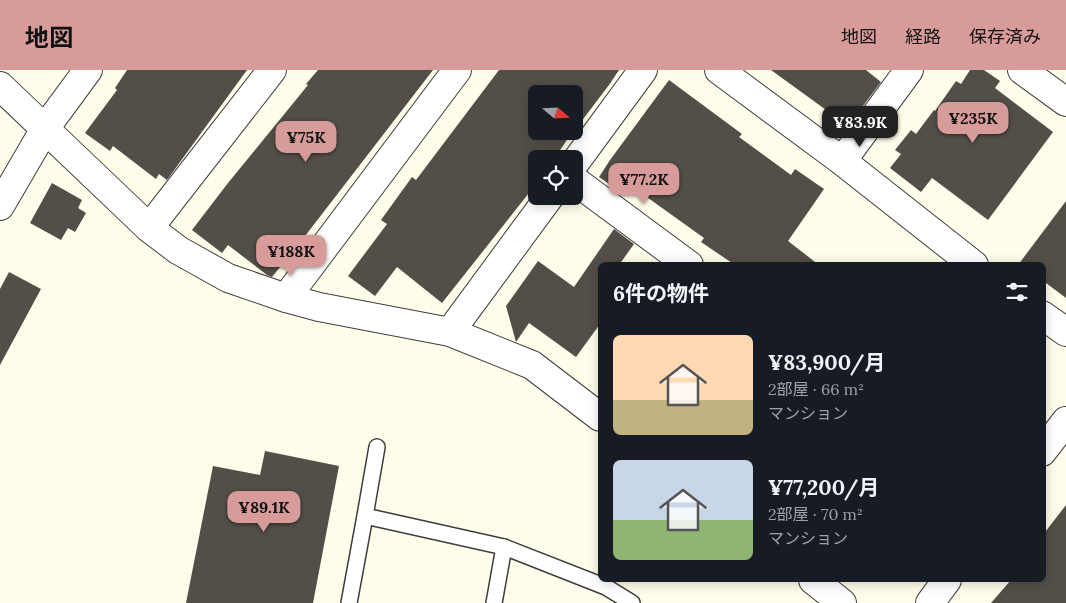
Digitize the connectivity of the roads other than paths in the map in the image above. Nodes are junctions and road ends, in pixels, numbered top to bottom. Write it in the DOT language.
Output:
graph roads {
  1 [pos="88,70"];
  2 [pos="272,70"];
  3 [pos="457,70"];
  4 [pos="643,70"];
  5 [pos="719,70"];
  6 [pos="909,70"];
  7 [pos="1022,70"];
  8 [pos="0,86"];
  9 [pos="1066,102"];
  10 [pos="46,128"];
  11 [pos="583,152"];
  12 [pos="842,161"];
  13 [pos="583,187"];
  14 [pos="543,205"];
  15 [pos="0,206"];
  16 [pos="149,228"];
  17 [pos="685,262"];
  18 [pos="968,262"];
  19 [pos="286,298"];
  20 [pos="1046,318"];
  21 [pos="450,332"];
  22 [pos="1066,332"];
  23 [pos="598,415"];
  24 [pos="1066,421"];
  25 [pos="377,447"];
  26 [pos="1046,447"];
  27 [pos="365,516"];
  28 [pos="504,547"];
  29 [pos="598,580"];
  30 [pos="816,582"];
  31 [pos="946,582"];
  32 [pos="608,583"];
  33 [pos="349,603"];
  34 [pos="494,603"];
  35 [pos="632,603"];
  36 [pos="842,603"];
  37 [pos="930,603"];
  1 -- 10 [label="street"];
  2 -- 16 [label="street"];
  3 -- 19 [label="street"];
  4 -- 11 [label="street"];
  5 -- 12 [label="street"];
  6 -- 12 [label="street"];
  7 -- 9 [label="street"];
  8 -- 10 [label="street"];
  10 -- 15 [label="street"];
  10 -- 16 [label="street"];
  12 -- 18 [label="street"];
  13 -- 17 [label="street"];
  14 -- 21 [label="street"];
  16 -- 19 [label="street"];
  19 -- 21 [label="street"];
  20 -- 22 [label="street"];
  21 -- 23 [label="street"];
  24 -- 26 [label="street"];
  25 -- 27 [label="lane"];
  27 -- 28 [label="lane"];
  27 -- 33 [label="lane"];
  28 -- 29 [label="lane"];
  28 -- 34 [label="lane"];
  30 -- 36 [label="street"];
  31 -- 37 [label="street"];
  32 -- 35 [label="lane"];
}
